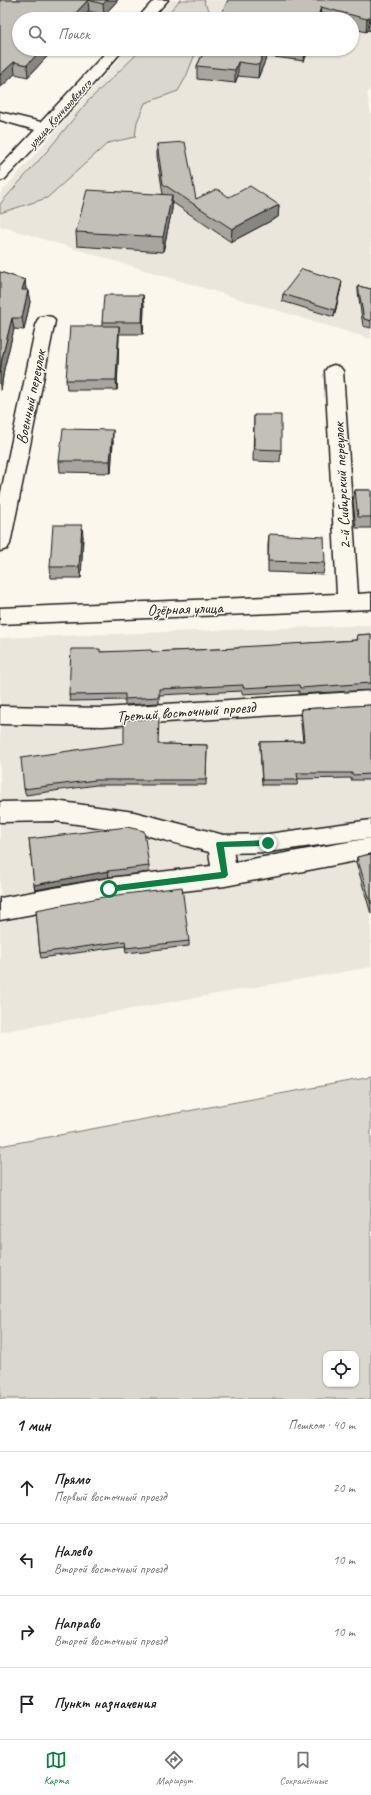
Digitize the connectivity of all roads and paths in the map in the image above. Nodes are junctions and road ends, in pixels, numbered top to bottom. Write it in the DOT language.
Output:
graph roads {
  1 [pos="161,0"];
  2 [pos="150,12"];
  3 [pos="111,56"];
  4 [pos="0,116"];
  5 [pos="46,128"];
  6 [pos="0,176"];
  7 [pos="46,321"];
  8 [pos="334,371"];
  9 [pos="0,544"];
  10 [pos="348,601"];
  11 [pos="371,601"];
  12 [pos="0,616"];
  13 [pos="371,700"];
  14 [pos="0,715"];
  15 [pos="0,812"];
  16 [pos="371,829"];
  17 [pos="220,844"];
  18 [pos="371,848"];
  19 [pos="225,875"];
  20 [pos="0,909"];
  1 -- 2 [label="street"];
  3 -- 5 [label="street, улица Кончаловского"];
  4 -- 5 [label="street"];
  5 -- 6 [label="street, улица Кончаловского"];
  7 -- 9 [label="street, Военный переулок"];
  8 -- 10 [label="street, 2-й Сибирский переулок"];
  10 -- 11 [label="street, Озёрная улица"];
  10 -- 12 [label="street, Озёрная улица"];
  13 -- 14 [label="street, Третий восточный проезд"];
  15 -- 17 [label="street"];
  16 -- 17 [label="lane"];
  17 -- 19 [label="street"];
  18 -- 19 [label="street"];
  19 -- 20 [label="street"];
}
